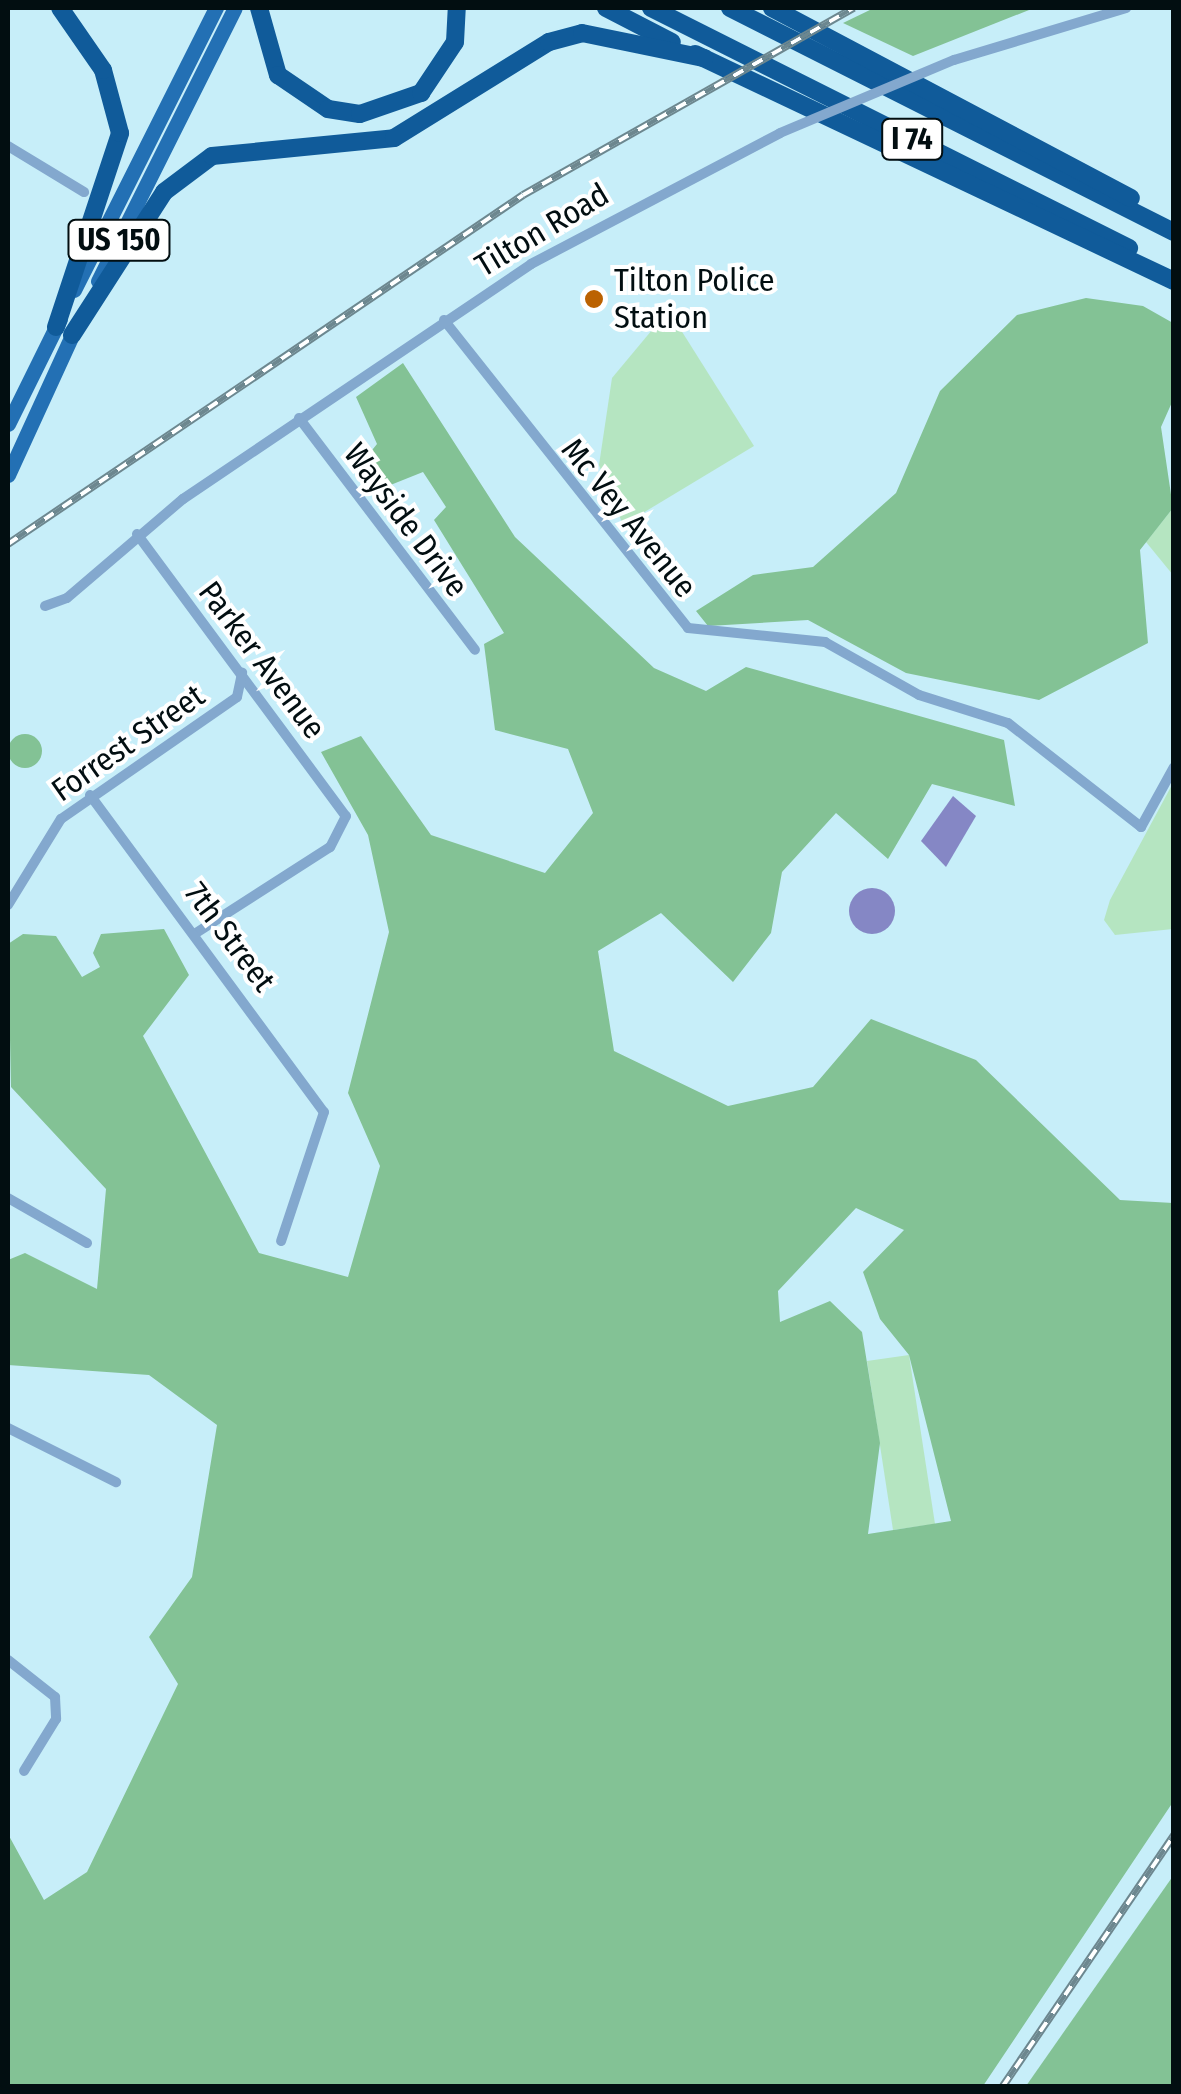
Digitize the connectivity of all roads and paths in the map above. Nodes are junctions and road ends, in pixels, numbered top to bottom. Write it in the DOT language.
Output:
graph roads {
  1 [pos="60,8"];
  2 [pos="216,8"];
  3 [pos="235,8"];
  4 [pos="259,8"];
  5 [pos="457,8"];
  6 [pos="606,8"];
  7 [pos="651,8"];
  8 [pos="730,8"];
  9 [pos="772,8"];
  10 [pos="1126,8"];
  11 [pos="704,58"];
  12 [pos="8,146"];
  13 [pos="84,192"];
  14 [pos="1174,229"];
  15 [pos="1174,271"];
  16 [pos="1174,281"];
  17 [pos="444,320"];
  18 [pos="64,331"];
  19 [pos="299,418"];
  20 [pos="8,424"];
  21 [pos="8,475"];
  22 [pos="137,534"];
  23 [pos="45,606"];
  24 [pos="475,650"];
  25 [pos="242,673"];
  26 [pos="1174,767"];
  27 [pos="90,795"];
  28 [pos="8,904"];
  29 [pos="196,933"];
  30 [pos="8,1198"];
  31 [pos="281,1240"];
  32 [pos="87,1244"];
  33 [pos="8,1428"];
  34 [pos="116,1482"];
  35 [pos="8,1660"];
  36 [pos="24,1771"];
  1 -- 18 [label="highway"];
  2 -- 18 [label="main road, US 150"];
  3 -- 18 [label="main road, US 150"];
  4 -- 5 [label="highway"];
  6 -- 11 [label="highway"];
  7 -- 15 [label="highway, I 74"];
  8 -- 14 [label="highway, I 74"];
  9 -- 14 [label="highway"];
  10 -- 17 [label="street, Tilton Road, bridge"];
  11 -- 16 [label="highway"];
  11 -- 18 [label="highway"];
  12 -- 13 [label="street"];
  17 -- 19 [label="street, Tilton Road"];
  17 -- 26 [label="street, Mc Vey Avenue"];
  18 -- 20 [label="main road, US 150"];
  18 -- 21 [label="main road, US 150"];
  19 -- 22 [label="street, Tilton Road"];
  19 -- 24 [label="street, Wayside Drive"];
  22 -- 23 [label="street, Tilton Road"];
  22 -- 25 [label="street, Parker Avenue"];
  25 -- 27 [label="street, Forrest Street"];
  25 -- 29 [label="street, Parker Avenue"];
  27 -- 28 [label="street, Forrest Street"];
  27 -- 29 [label="street, 7th Street"];
  29 -- 31 [label="street, 7th Street"];
  30 -- 32 [label="street"];
  33 -- 34 [label="street"];
  35 -- 36 [label="street"];
}
